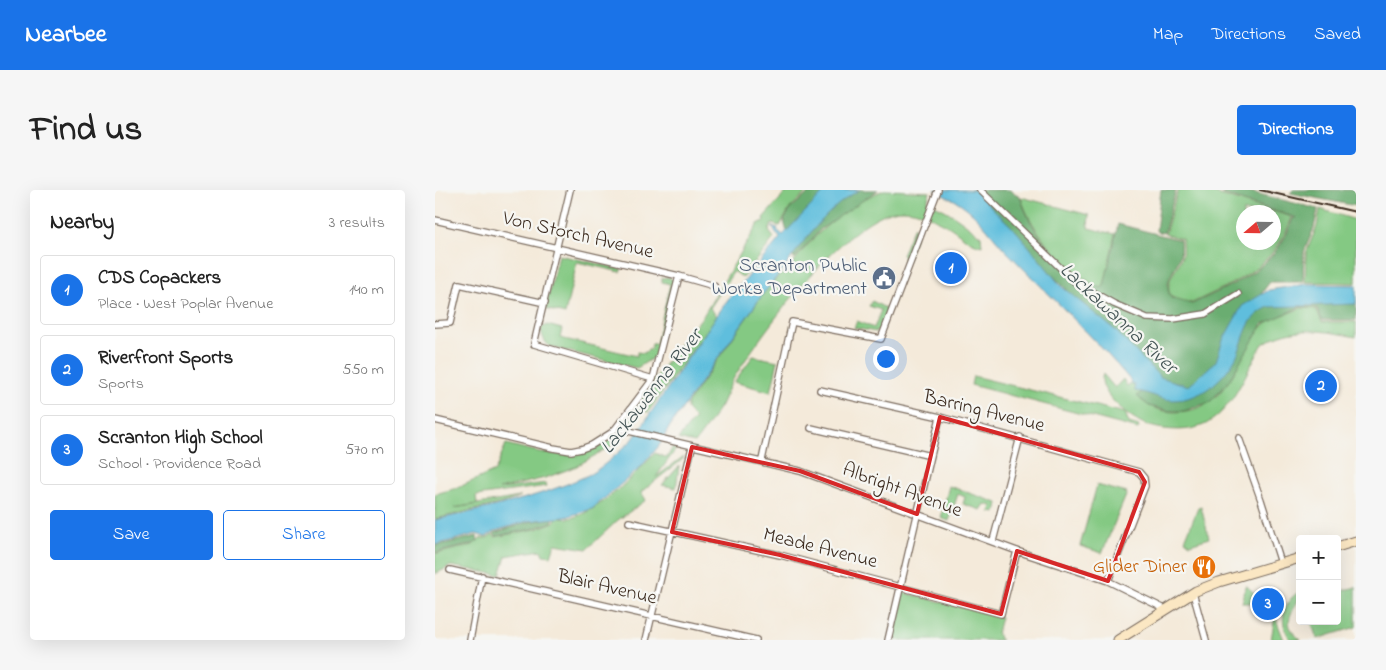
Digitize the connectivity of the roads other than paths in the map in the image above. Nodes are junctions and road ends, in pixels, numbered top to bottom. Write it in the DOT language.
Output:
graph roads {
  1 [pos="570,190"];
  2 [pos="938,190"];
  3 [pos="980,190"];
  4 [pos="435,220"];
  5 [pos="556,249"];
  6 [pos="679,276"];
  7 [pos="714,286"];
  8 [pos="1238,294"];
  9 [pos="545,303"];
  10 [pos="435,324"];
  11 [pos="653,379"];
  12 [pos="820,390"];
  13 [pos="940,417"];
  14 [pos="435,420"];
  15 [pos="616,428"];
  16 [pos="811,428"];
  17 [pos="1020,437"];
  18 [pos="1239,438"];
  19 [pos="692,447"];
  20 [pos="931,456"];
  21 [pos="762,460"];
  22 [pos="917,514"];
  23 [pos="629,522"];
  24 [pos="671,532"];
  25 [pos="993,541"];
  26 [pos="1356,541"];
  27 [pos="1341,546"];
  28 [pos="1017,550"];
  29 [pos="1296,559"];
  30 [pos="1281,564"];
  31 [pos="450,570"];
  32 [pos="482,576"];
  33 [pos="1108,581"];
  34 [pos="900,587"];
  35 [pos="1193,593"];
  36 [pos="1167,610"];
  37 [pos="652,615"];
  38 [pos="1121,639"];
  39 [pos="470,640"];
  40 [pos="646,640"];
  41 [pos="756,640"];
  42 [pos="888,640"];
  43 [pos="1206,640"];
  1 -- 5 [label="street"];
  2 -- 21 [label="street"];
  3 -- 8 [label="street"];
  4 -- 5 [label="street, Von Storch Avenue"];
  5 -- 6 [label="street, Von Storch Avenue"];
  5 -- 9 [label="street"];
  6 -- 7 [label="street, Von Storch Avenue"];
  6 -- 11 [label="street"];
  9 -- 10 [label="street"];
  9 -- 11 [label="street"];
  11 -- 15 [label="street"];
  12 -- 13 [label="street, Barring Avenue"];
  13 -- 17 [label="street, Barring Avenue"];
  13 -- 20 [label="street"];
  14 -- 15 [label="street"];
  15 -- 19 [label="street, Albright Avenue"];
  16 -- 20 [label="street"];
  17 -- 25 [label="street"];
  17 -- 33 [label="street, Barring Avenue"];
  18 -- 30 [label="street"];
  19 -- 21 [label="street, Albright Avenue"];
  19 -- 24 [label="street"];
  20 -- 22 [label="street"];
  21 -- 22 [label="street, Albright Avenue"];
  22 -- 25 [label="street, Albright Avenue"];
  22 -- 34 [label="street"];
  23 -- 24 [label="street, Meade Avenue"];
  24 -- 34 [label="street, Meade Avenue"];
  24 -- 37 [label="street"];
  25 -- 28 [label="street, Albright Avenue"];
  26 -- 27 [label="main road"];
  28 -- 33 [label="street, Albright Avenue"];
  28 -- 34 [label="street, Meade Avenue"];
  29 -- 30 [label="main road"];
  30 -- 35 [label="main road"];
  31 -- 32 [label="street, Blair Avenue"];
  32 -- 37 [label="street, Blair Avenue"];
  32 -- 39 [label="street"];
  33 -- 36 [label="street, Albright Avenue"];
  34 -- 42 [label="street"];
  35 -- 36 [label="main road"];
  35 -- 43 [label="street"];
  36 -- 38 [label="main road"];
  37 -- 40 [label="street"];
  37 -- 41 [label="street, Blair Avenue"];
}
